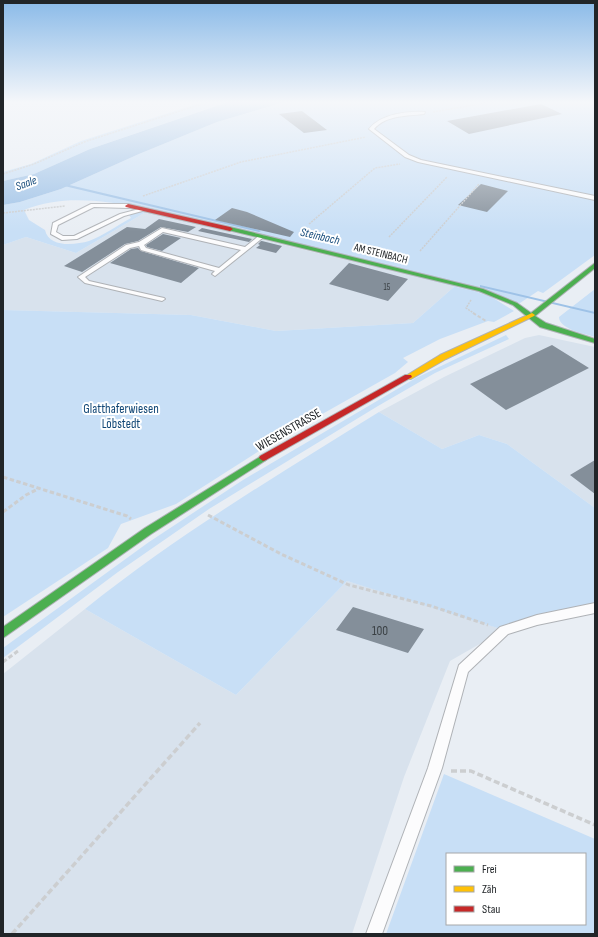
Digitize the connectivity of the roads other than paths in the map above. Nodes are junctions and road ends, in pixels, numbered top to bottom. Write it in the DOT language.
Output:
graph roads {
  1 [pos="391,145"];
  2 [pos="595,198"];
  3 [pos="128,206"];
  4 [pos="143,210"];
  5 [pos="262,236"];
  6 [pos="141,244"];
  7 [pos="246,249"];
  8 [pos="595,265"];
  9 [pos="162,299"];
  10 [pos="530,316"];
  11 [pos="595,341"];
  12 [pos="595,608"];
  13 [pos="3,633"];
  14 [pos="374,934"];
  1 -- 2 [label="lane"];
  3 -- 4 [label="street, AM STEINBACH"];
  3 -- 4 [label="lane"];
  4 -- 5 [label="street, AM STEINBACH"];
  5 -- 7 [label="lane"];
  5 -- 10 [label="street, AM STEINBACH"];
  6 -- 7 [label="lane"];
  6 -- 7 [label="lane"];
  6 -- 9 [label="lane"];
  8 -- 10 [label="street, WIESENSTRASSE"];
  10 -- 11 [label="street, AM STEINBACH"];
  10 -- 13 [label="street, WIESENSTRASSE"];
  12 -- 14 [label="lane"];
}
